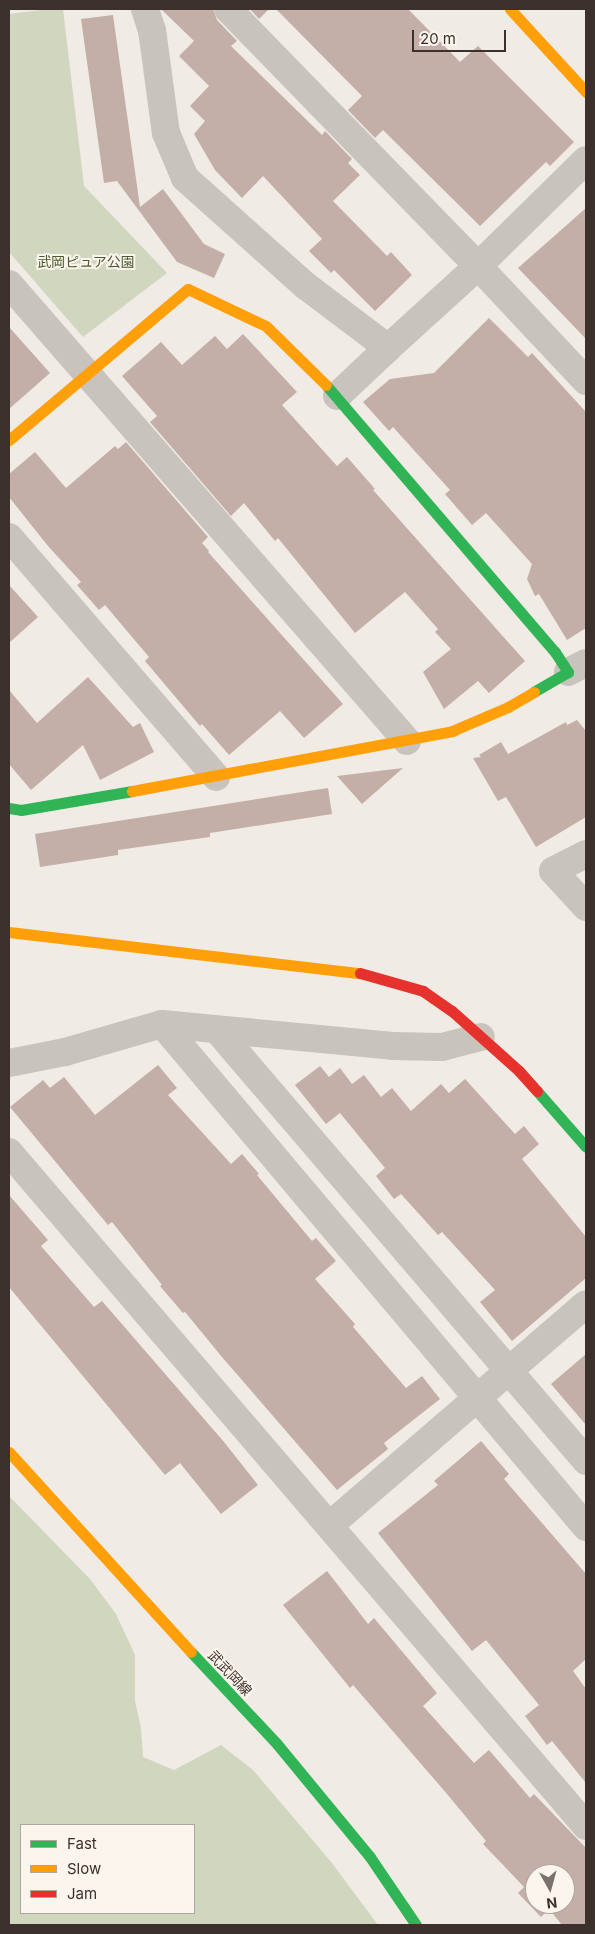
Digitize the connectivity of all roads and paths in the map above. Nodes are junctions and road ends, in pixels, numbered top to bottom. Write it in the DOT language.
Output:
graph roads {
  1 [pos="145,9"];
  2 [pos="228,9"];
  3 [pos="510,9"];
  4 [pos="586,92"];
  5 [pos="586,160"];
  6 [pos="478,266"];
  7 [pos="9,284"];
  8 [pos="388,348"];
  9 [pos="88,372"];
  10 [pos="586,381"];
  11 [pos="337,396"];
  12 [pos="9,440"];
  13 [pos="9,537"];
  14 [pos="577,667"];
  15 [pos="407,741"];
  16 [pos="216,777"];
  17 [pos="9,808"];
  18 [pos="586,854"];
  19 [pos="586,907"];
  20 [pos="9,932"];
  21 [pos="162,1024"];
  22 [pos="218,1031"];
  23 [pos="481,1037"];
  24 [pos="9,1063"];
  25 [pos="586,1147"];
  26 [pos="9,1152"];
  27 [pos="586,1304"];
  28 [pos="508,1371"];
  29 [pos="476,1399"];
  30 [pos="9,1452"];
  31 [pos="586,1461"];
  32 [pos="330,1524"];
  33 [pos="586,1527"];
  34 [pos="586,1826"];
  35 [pos="416,1925"];
  1 -- 8 [label="street"];
  2 -- 6 [label="street"];
  3 -- 4 [label="street"];
  5 -- 6 [label="street"];
  6 -- 8 [label="street"];
  6 -- 10 [label="street"];
  7 -- 9 [label="street"];
  8 -- 11 [label="street"];
  9 -- 11 [label="street"];
  9 -- 12 [label="street"];
  9 -- 15 [label="street"];
  11 -- 14 [label="street"];
  13 -- 16 [label="street"];
  14 -- 15 [label="street"];
  15 -- 16 [label="street"];
  16 -- 17 [label="street"];
  18 -- 19 [label="street"];
  20 -- 23 [label="street"];
  21 -- 22 [label="street"];
  21 -- 24 [label="street"];
  21 -- 29 [label="street"];
  22 -- 23 [label="street"];
  22 -- 28 [label="street"];
  23 -- 25 [label="street"];
  26 -- 32 [label="street"];
  27 -- 28 [label="street"];
  28 -- 29 [label="street"];
  28 -- 31 [label="street"];
  29 -- 32 [label="street"];
  29 -- 33 [label="street"];
  30 -- 35 [label="street, 武武岡線"];
  32 -- 34 [label="street"];
}
